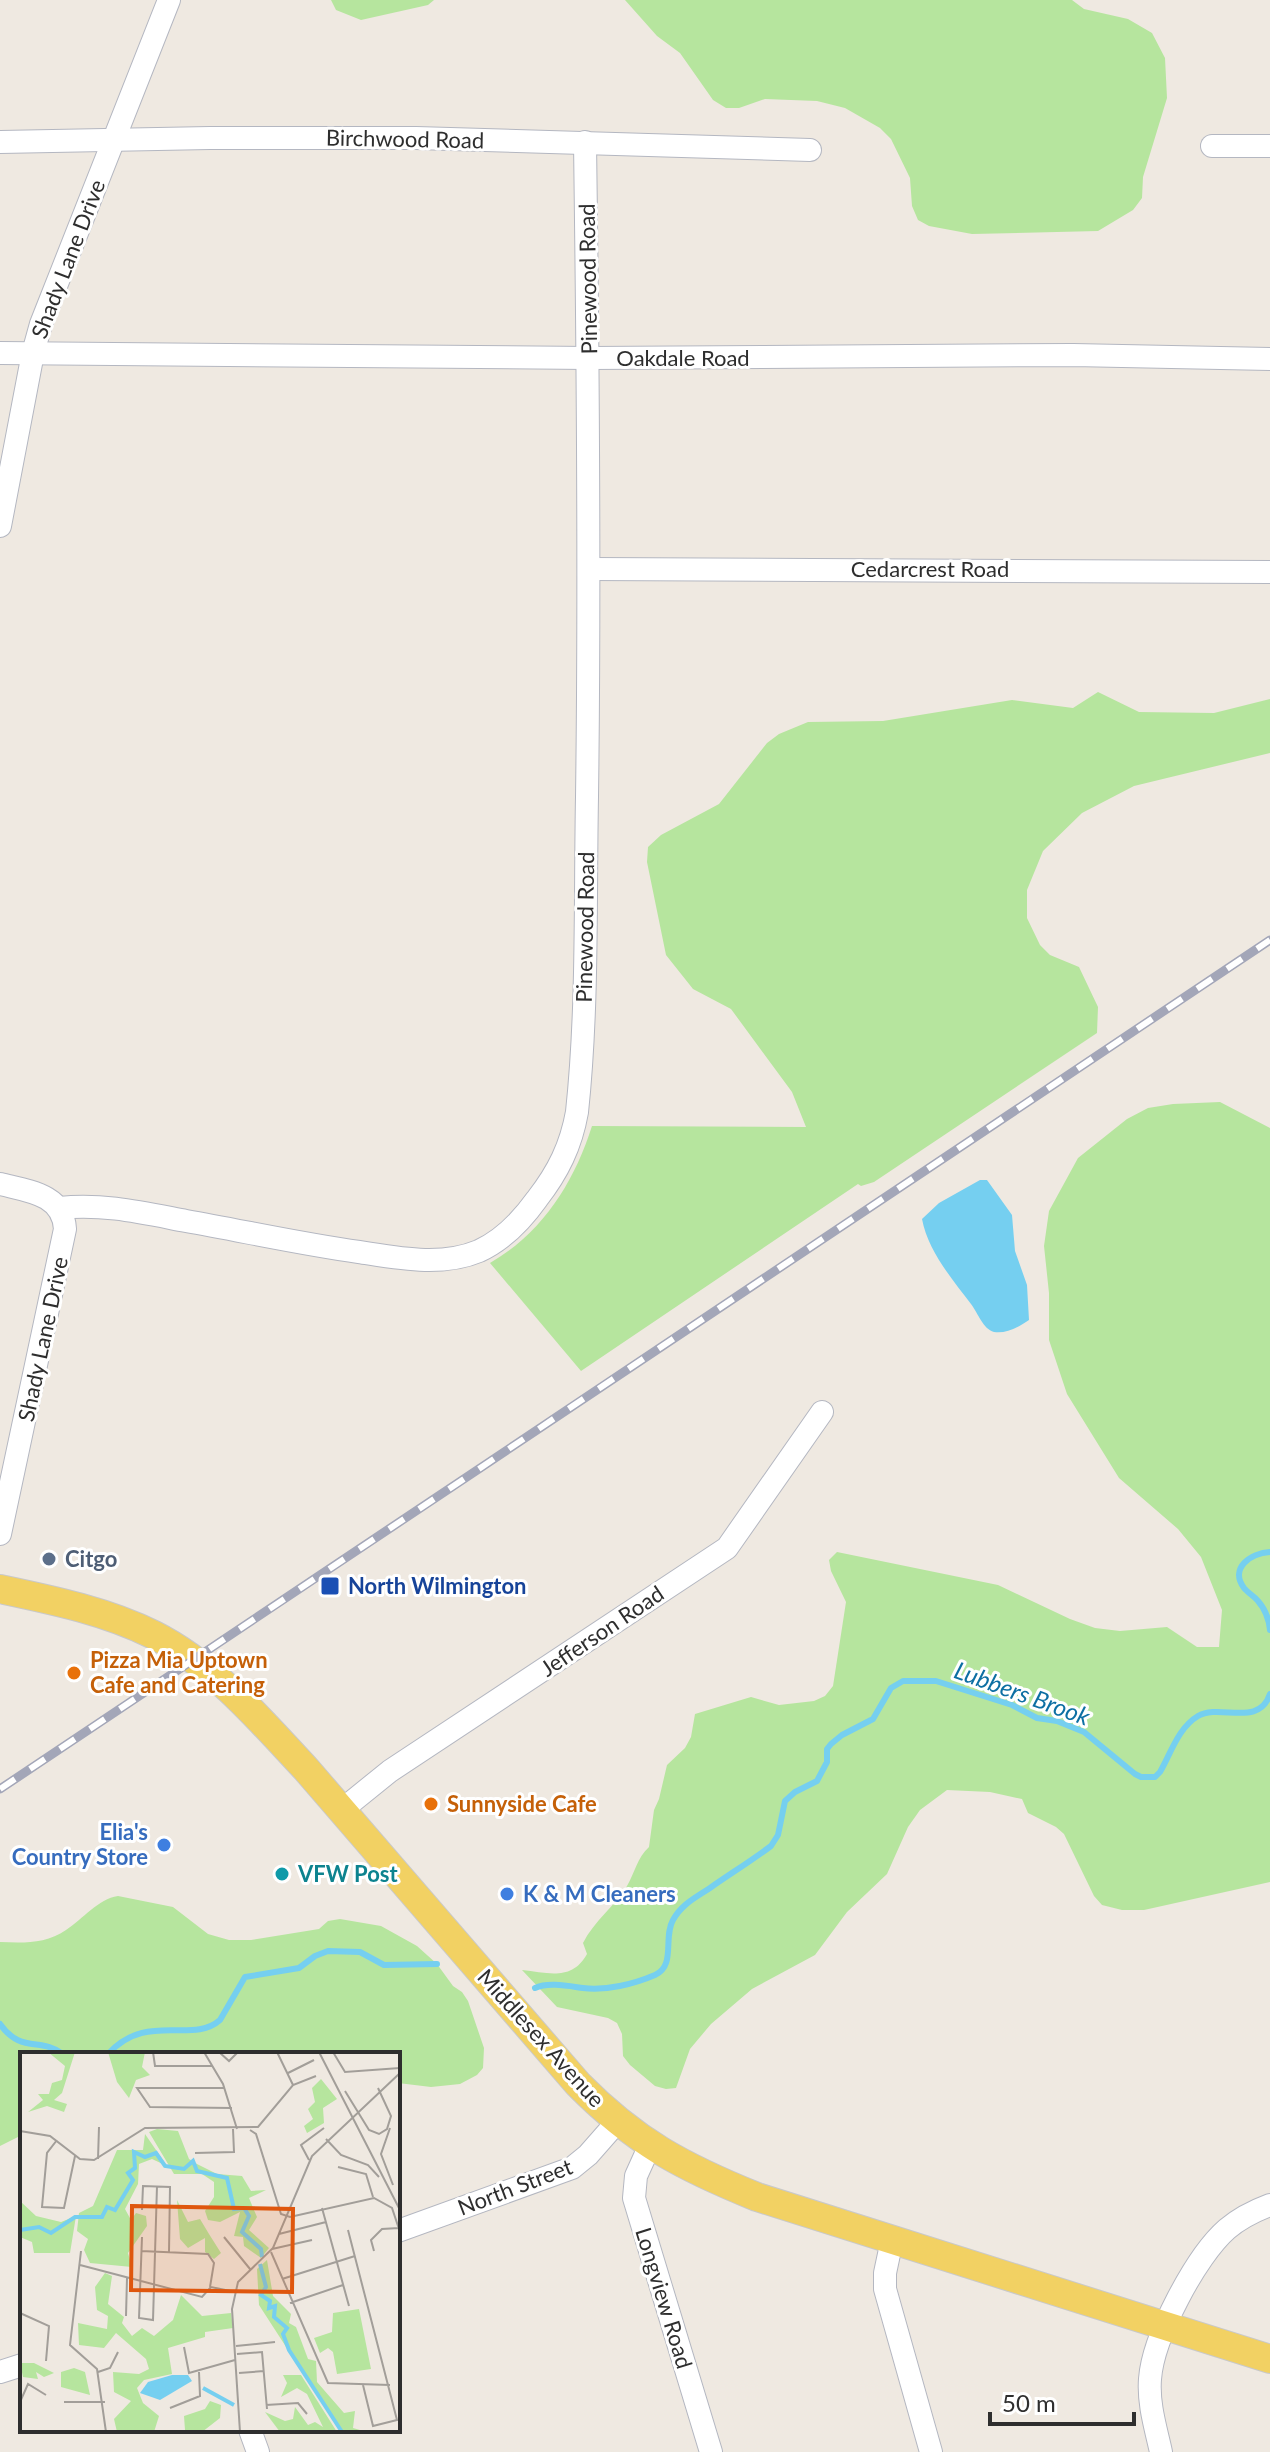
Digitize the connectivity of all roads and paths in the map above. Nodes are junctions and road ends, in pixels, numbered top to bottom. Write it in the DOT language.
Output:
graph roads {
  1 [pos="169,0"];
  2 [pos="115,139"];
  3 [pos="0,142"];
  4 [pos="585,142"];
  5 [pos="1212,146"];
  6 [pos="1270,146"];
  7 [pos="810,150"];
  8 [pos="0,353"];
  9 [pos="33,353"];
  10 [pos="589,358"];
  11 [pos="1270,359"];
  12 [pos="0,526"];
  13 [pos="589,569"];
  14 [pos="1270,572"];
  15 [pos="0,1184"];
  16 [pos="60,1208"];
  17 [pos="822,1412"];
  18 [pos="0,1534"];
  19 [pos="0,1589"];
  20 [pos="343,1809"];
  21 [pos="617,2122"];
  22 [pos="650,2145"];
  23 [pos="1270,2205"];
  24 [pos="400,2230"];
  25 [pos="892,2240"];
  26 [pos="1165,2326"];
  27 [pos="1270,2359"];
  28 [pos="20,2366"];
  29 [pos="0,2372"];
  30 [pos="251,2432"];
  31 [pos="258,2452"];
  32 [pos="711,2452"];
  33 [pos="931,2452"];
  34 [pos="1161,2452"];
  1 -- 2 [label="street, Shady Lane Drive"];
  2 -- 3 [label="street, Birchwood Road"];
  2 -- 4 [label="street, Birchwood Road"];
  2 -- 9 [label="street, Shady Lane Drive"];
  4 -- 7 [label="street, Birchwood Road"];
  4 -- 10 [label="street, Pinewood Road"];
  5 -- 6 [label="street"];
  8 -- 9 [label="street, Oakdale Road"];
  9 -- 10 [label="street, Oakdale Road"];
  9 -- 12 [label="street, Shady Lane Drive"];
  10 -- 11 [label="street, Oakdale Road"];
  10 -- 13 [label="street, Pinewood Road"];
  13 -- 14 [label="street, Cedarcrest Road"];
  13 -- 16 [label="street, Pinewood Road"];
  15 -- 16 [label="street"];
  16 -- 18 [label="street, Shady Lane Drive"];
  17 -- 20 [label="street, Jefferson Road"];
  19 -- 20 [label="main road, Middlesex Avenue"];
  20 -- 21 [label="main road, Middlesex Avenue"];
  21 -- 22 [label="main road, Middlesex Avenue"];
  21 -- 24 [label="street, North Street"];
  22 -- 25 [label="main road, Middlesex Avenue"];
  22 -- 32 [label="street, Longview Road"];
  23 -- 26 [label="street"];
  25 -- 26 [label="main road, Middlesex Avenue"];
  25 -- 33 [label="street"];
  26 -- 27 [label="main road, Middlesex Avenue"];
  26 -- 34 [label="street"];
  28 -- 29 [label="street"];
  30 -- 31 [label="street"];
}
